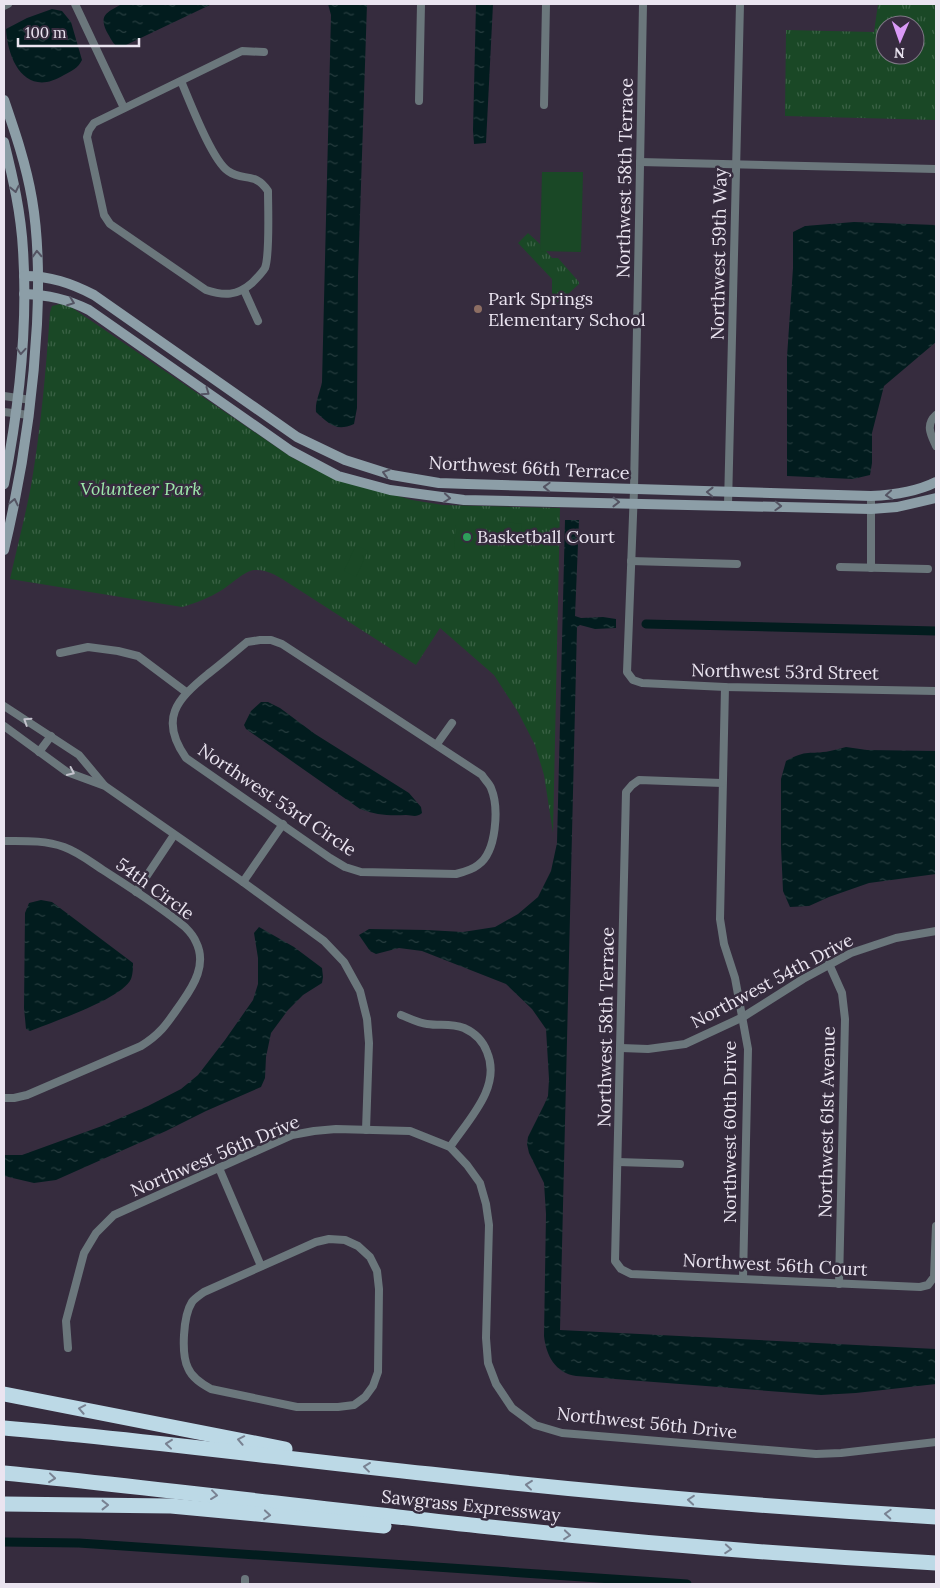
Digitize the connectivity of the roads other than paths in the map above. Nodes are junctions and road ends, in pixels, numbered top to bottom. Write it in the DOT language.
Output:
graph roads {
  1 [pos="8,4"];
  2 [pos="75,4"];
  3 [pos="421,4"];
  4 [pos="546,4"];
  5 [pos="643,4"];
  6 [pos="740,4"];
  7 [pos="4,6"];
  8 [pos="264,52"];
  9 [pos="181,81"];
  10 [pos="4,100"];
  11 [pos="419,101"];
  12 [pos="544,105"];
  13 [pos="124,108"];
  14 [pos="4,142"];
  15 [pos="640,162"];
  16 [pos="737,164"];
  17 [pos="936,169"];
  18 [pos="24,276"];
  19 [pos="38,276"];
  20 [pos="244,290"];
  21 [pos="24,294"];
  22 [pos="38,295"];
  23 [pos="258,321"];
  24 [pos="4,396"];
  25 [pos="17,398"];
  26 [pos="31,400"];
  27 [pos="4,412"];
  28 [pos="15,413"];
  29 [pos="29,415"];
  30 [pos="936,415"];
  31 [pos="936,446"];
  32 [pos="936,482"];
  33 [pos="4,484"];
  34 [pos="515,486"];
  35 [pos="634,490"];
  36 [pos="728,492"];
  37 [pos="871,496"];
  38 [pos="936,498"];
  39 [pos="515,501"];
  40 [pos="633,502"];
  41 [pos="728,505"];
  42 [pos="871,509"];
  43 [pos="4,550"];
  44 [pos="631,561"];
  45 [pos="737,564"];
  46 [pos="840,567"];
  47 [pos="871,568"];
  48 [pos="928,569"];
  49 [pos="60,652"];
  50 [pos="633,680"];
  51 [pos="725,687"];
  52 [pos="936,691"];
  53 [pos="186,692"];
  54 [pos="4,706"];
  55 [pos="452,723"];
  56 [pos="4,726"];
  57 [pos="51,736"];
  58 [pos="437,744"];
  59 [pos="39,752"];
  60 [pos="722,783"];
  61 [pos="105,786"];
  62 [pos="282,824"];
  63 [pos="174,835"];
  64 [pos="4,840"];
  65 [pos="243,882"];
  66 [pos="136,892"];
  67 [pos="936,931"];
  68 [pos="829,964"];
  69 [pos="402,1015"];
  70 [pos="743,1017"];
  71 [pos="620,1048"];
  72 [pos="4,1098"];
  73 [pos="366,1130"];
  74 [pos="450,1147"];
  75 [pos="618,1162"];
  76 [pos="680,1164"];
  77 [pos="218,1168"];
  78 [pos="936,1226"];
  79 [pos="261,1266"];
  80 [pos="621,1269"];
  81 [pos="743,1280"];
  82 [pos="839,1284"];
  83 [pos="68,1348"];
  84 [pos="4,1394"];
  85 [pos="4,1428"];
  86 [pos="936,1442"];
  87 [pos="340,1464"];
  88 [pos="4,1473"];
  89 [pos="4,1504"];
  90 [pos="936,1517"];
  91 [pos="534,1532"];
  92 [pos="936,1563"];
  1 -- 7 [label="street"];
  2 -- 13 [label="street"];
  3 -- 11 [label="street"];
  4 -- 12 [label="street"];
  5 -- 15 [label="street, Northwest 58th Terrace"];
  6 -- 16 [label="street, Northwest 59th Way"];
  8 -- 9 [label="street"];
  9 -- 13 [label="street"];
  9 -- 20 [label="street"];
  19 -- 10 [label="street, one-way"];
  13 -- 20 [label="street"];
  14 -- 18 [label="street, one-way"];
  15 -- 16 [label="street"];
  15 -- 35 [label="street, Northwest 58th Terrace"];
  16 -- 17 [label="street"];
  16 -- 36 [label="street, Northwest 59th Way"];
  18 -- 19 [label="street, Northwest 66th Terrace"];
  18 -- 21 [label="street"];
  19 -- 22 [label="street"];
  34 -- 19 [label="street, Northwest 66th Terrace, one-way"];
  20 -- 23 [label="street"];
  21 -- 22 [label="street, Northwest 66th Terrace"];
  21 -- 25 [label="street, one-way"];
  22 -- 26 [label="street"];
  22 -- 39 [label="street, Northwest 66th Terrace, one-way"];
  24 -- 25 [label="street"];
  25 -- 26 [label="street"];
  25 -- 28 [label="street"];
  26 -- 29 [label="street"];
  27 -- 28 [label="street"];
  28 -- 29 [label="street"];
  28 -- 33 [label="street"];
  43 -- 29 [label="street, one-way"];
  30 -- 31 [label="street"];
  32 -- 37 [label="street, Northwest 66th Terrace, one-way"];
  35 -- 34 [label="street, Northwest 66th Terrace, one-way"];
  34 -- 39 [label="street"];
  36 -- 35 [label="street, Northwest 66th Terrace, one-way"];
  35 -- 40 [label="street, Northwest 58th Terrace"];
  36 -- 37 [label="street, Northwest 66th Terrace"];
  36 -- 41 [label="street, Northwest 59th Way"];
  37 -- 42 [label="street"];
  38 -- 42 [label="street, Northwest 66th Terrace"];
  39 -- 40 [label="street, Northwest 66th Terrace, one-way"];
  40 -- 41 [label="street, Northwest 66th Terrace"];
  40 -- 44 [label="street, Northwest 58th Terrace"];
  41 -- 42 [label="street, Northwest 66th Terrace, one-way"];
  42 -- 47 [label="street"];
  44 -- 45 [label="street"];
  44 -- 50 [label="street, Northwest 58th Terrace"];
  46 -- 47 [label="street"];
  47 -- 48 [label="street"];
  49 -- 53 [label="street"];
  50 -- 51 [label="street, Northwest 53rd Street"];
  51 -- 52 [label="street, Northwest 53rd Street"];
  51 -- 60 [label="street, Northwest 60th Drive"];
  53 -- 58 [label="street, Northwest 53rd Circle"];
  53 -- 62 [label="street, Northwest 53rd Circle"];
  57 -- 54 [label="street, one-way"];
  55 -- 58 [label="street"];
  56 -- 59 [label="street"];
  57 -- 59 [label="street"];
  57 -- 61 [label="street"];
  58 -- 62 [label="street, Northwest 53rd Circle"];
  59 -- 61 [label="street, one-way"];
  60 -- 70 [label="street, Northwest 60th Drive"];
  60 -- 71 [label="street, Northwest 58th Terrace"];
  61 -- 63 [label="street"];
  62 -- 65 [label="street"];
  63 -- 65 [label="street"];
  63 -- 66 [label="street"];
  64 -- 66 [label="street, 54th Circle"];
  65 -- 73 [label="street"];
  66 -- 72 [label="street, 54th Circle"];
  67 -- 68 [label="street, Northwest 54th Drive"];
  68 -- 70 [label="street, Northwest 54th Drive"];
  68 -- 82 [label="street, Northwest 61st Avenue"];
  69 -- 74 [label="street"];
  70 -- 71 [label="street, Northwest 54th Drive"];
  70 -- 81 [label="street, Northwest 60th Drive"];
  71 -- 75 [label="street, Northwest 58th Terrace"];
  73 -- 74 [label="street, Northwest 56th Drive"];
  73 -- 77 [label="street, Northwest 56th Drive"];
  74 -- 86 [label="street, Northwest 56th Drive"];
  75 -- 76 [label="street"];
  75 -- 80 [label="street, Northwest 58th Terrace"];
  77 -- 79 [label="street"];
  77 -- 83 [label="street, Northwest 56th Drive"];
  78 -- 82 [label="street, Northwest 56th Court"];
  79 -- 79 [label="street"];
  80 -- 81 [label="street, Northwest 56th Court"];
  81 -- 82 [label="street, Northwest 56th Court"];
  87 -- 84 [label="highway, one-way"];
  87 -- 85 [label="highway, Sawgrass Expressway, one-way"];
  90 -- 87 [label="highway, Sawgrass Expressway, one-way"];
  88 -- 91 [label="highway, Sawgrass Expressway, one-way"];
  89 -- 91 [label="highway, one-way"];
  91 -- 92 [label="highway, Sawgrass Expressway, one-way"];
}
